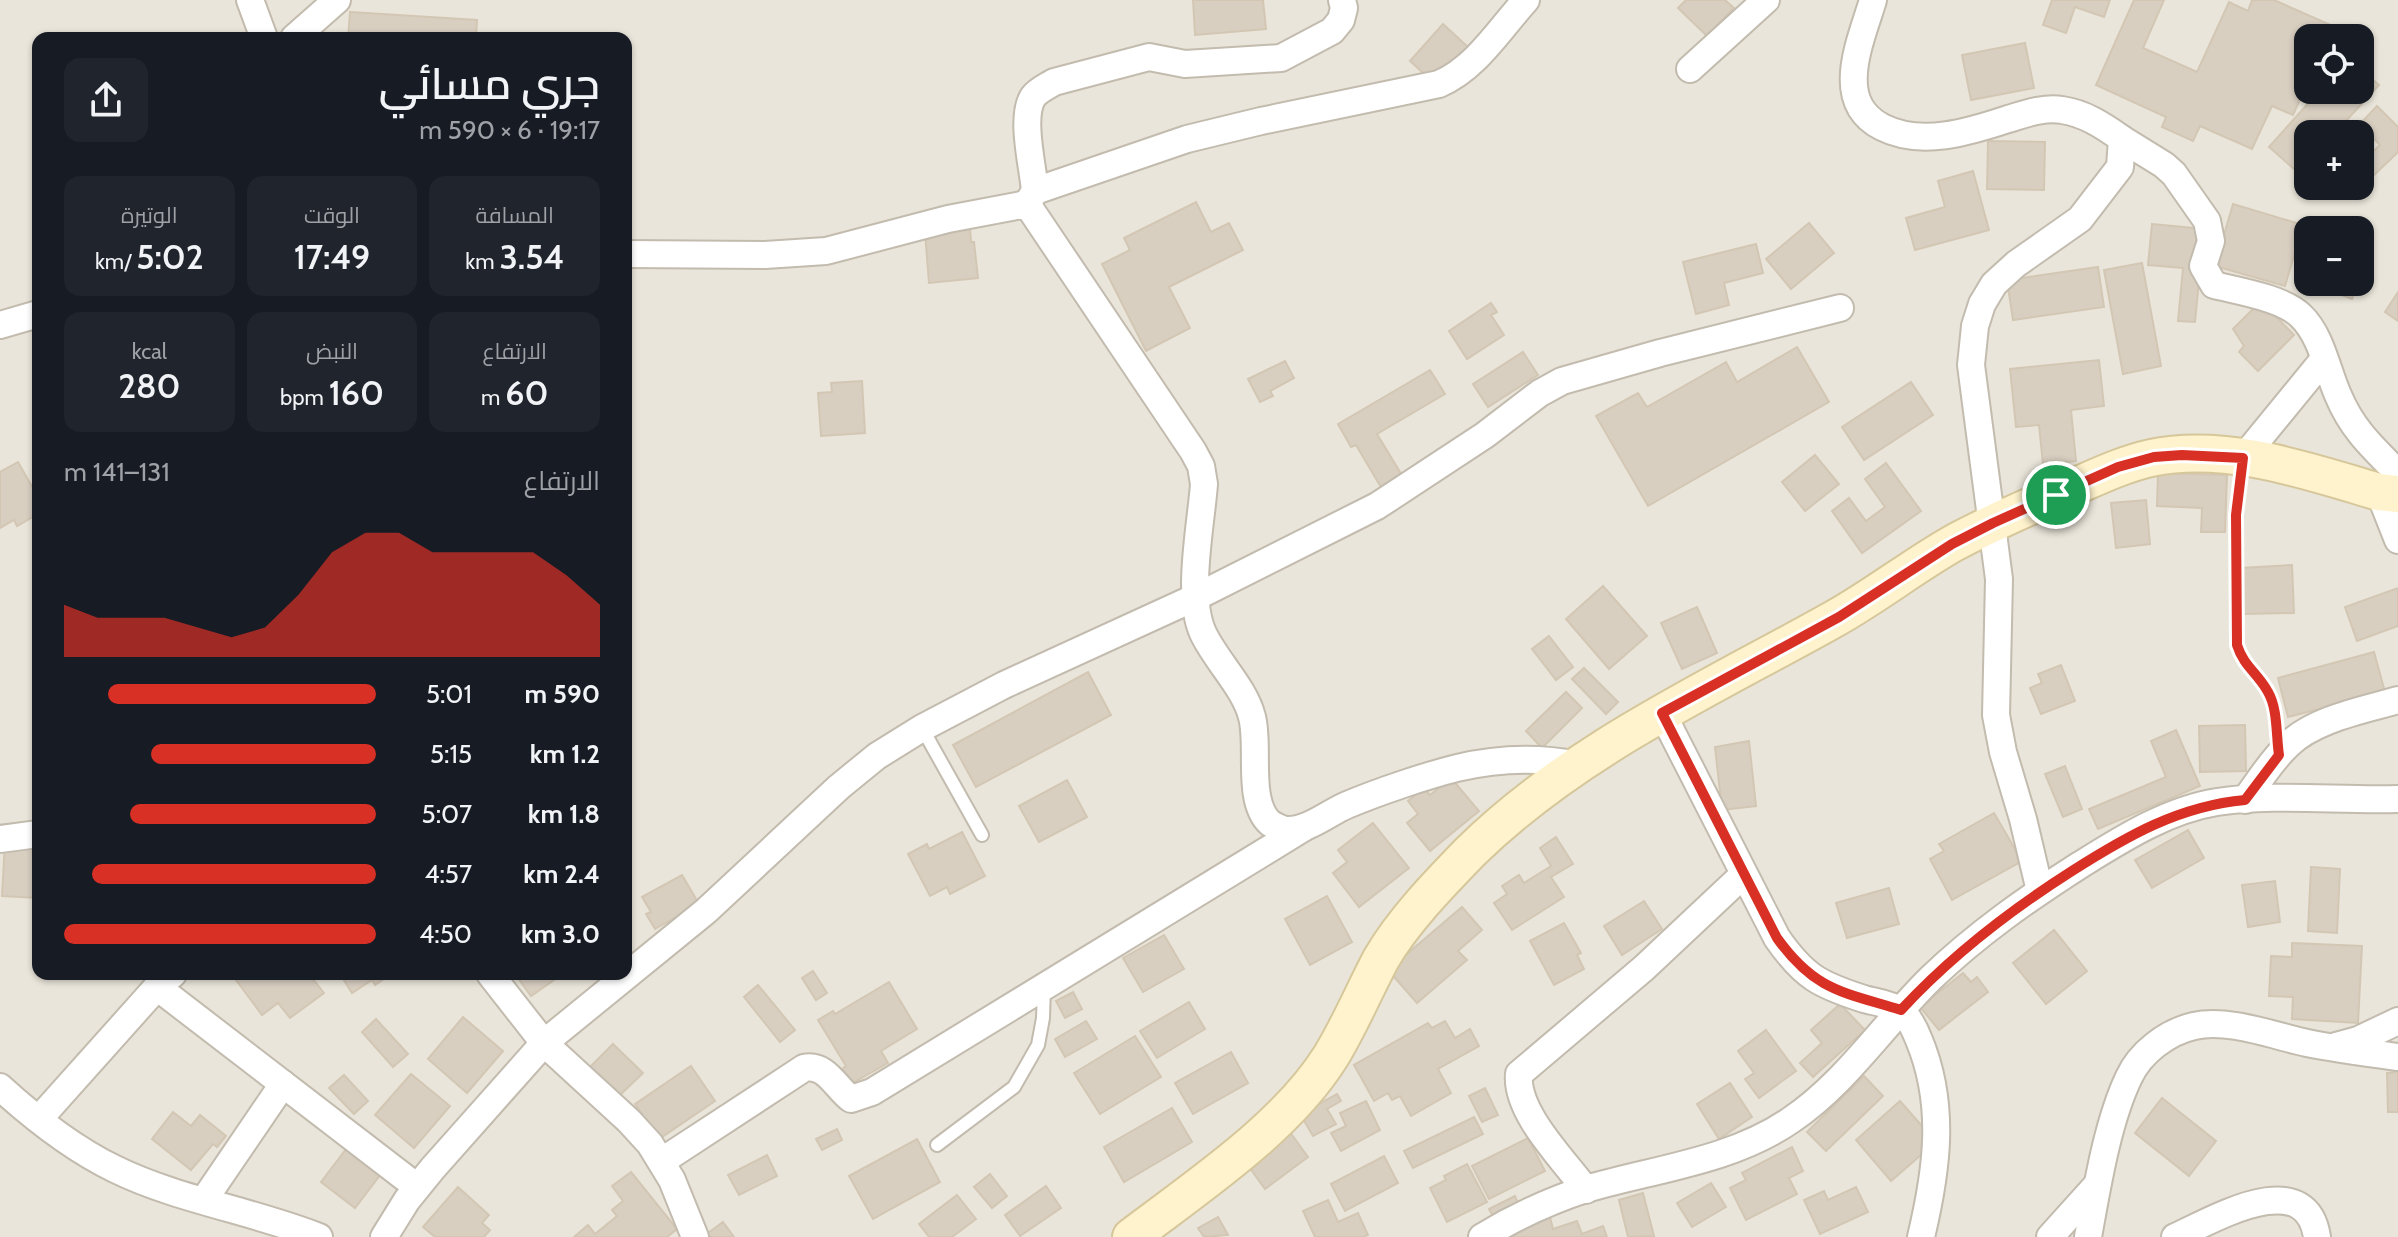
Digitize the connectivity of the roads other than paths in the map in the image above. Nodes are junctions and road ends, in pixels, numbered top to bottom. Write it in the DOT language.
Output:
graph roads {
  1 [pos="250,0"];
  2 [pos="337,0"];
  3 [pos="1342,0"];
  4 [pos="1526,0"];
  5 [pos="1766,0"];
  6 [pos="1873,0"];
  7 [pos="262,32"];
  8 [pos="301,32"];
  9 [pos="1690,69"];
  10 [pos="2122,139"];
  11 [pos="1031,198"];
  12 [pos="632,254"];
  13 [pos="1840,308"];
  14 [pos="32,316"];
  15 [pos="0,325"];
  16 [pos="2324,359"];
  17 [pos="2243,458"];
  18 [pos="2392,486"];
  19 [pos="1993,523"];
  20 [pos="2398,540"];
  21 [pos="1194,598"];
  22 [pos="2398,700"];
  23 [pos="1662,713"];
  24 [pos="922,728"];
  25 [pos="1577,765"];
  26 [pos="2398,799"];
  27 [pos="2245,800"];
  28 [pos="1308,825"];
  29 [pos="32,835"];
  30 [pos="982,835"];
  31 [pos="0,839"];
  32 [pos="1743,875"];
  33 [pos="2040,891"];
  34 [pos="632,971"];
  35 [pos="495,980"];
  36 [pos="621,980"];
  37 [pos="165,981"];
  38 [pos="1044,987"];
  39 [pos="1901,1010"];
  40 [pos="2398,1021"];
  41 [pos="544,1043"];
  42 [pos="2333,1047"];
  43 [pos="2398,1057"];
  44 [pos="283,1084"];
  45 [pos="0,1087"];
  46 [pos="39,1119"];
  47 [pos="937,1145"];
  48 [pos="662,1161"];
  49 [pos="2097,1186"];
  50 [pos="417,1187"];
  51 [pos="1586,1190"];
  52 [pos="204,1200"];
  53 [pos="687,1233"];
  54 [pos="319,1237"];
  55 [pos="384,1237"];
  56 [pos="1131,1237"];
  57 [pos="1482,1237"];
  58 [pos="1921,1237"];
  59 [pos="2050,1237"];
  60 [pos="2088,1237"];
  61 [pos="2175,1237"];
  62 [pos="2317,1237"];
  1 -- 7 [label="street"];
  2 -- 8 [label="street"];
  3 -- 11 [label="street"];
  4 -- 11 [label="street"];
  5 -- 9 [label="street"];
  6 -- 10 [label="street"];
  10 -- 16 [label="street"];
  10 -- 19 [label="street"];
  11 -- 12 [label="street"];
  11 -- 21 [label="street"];
  13 -- 21 [label="street"];
  14 -- 15 [label="street"];
  16 -- 17 [label="street"];
  16 -- 18 [label="street"];
  17 -- 18 [label="main road"];
  17 -- 19 [label="main road"];
  18 -- 20 [label="street"];
  19 -- 23 [label="main road"];
  19 -- 33 [label="street"];
  21 -- 24 [label="street"];
  21 -- 28 [label="street"];
  22 -- 27 [label="street"];
  23 -- 25 [label="main road"];
  23 -- 32 [label="street"];
  24 -- 30 [label="lane"];
  24 -- 34 [label="street"];
  25 -- 28 [label="street"];
  25 -- 56 [label="main road"];
  26 -- 27 [label="street"];
  27 -- 33 [label="street"];
  28 -- 38 [label="street"];
  29 -- 31 [label="street"];
  32 -- 39 [label="street"];
  32 -- 51 [label="street"];
  33 -- 39 [label="street"];
  35 -- 41 [label="street"];
  36 -- 41 [label="street"];
  37 -- 44 [label="street"];
  37 -- 46 [label="street"];
  38 -- 47 [label="lane"];
  38 -- 48 [label="street"];
  39 -- 51 [label="street"];
  39 -- 58 [label="street"];
  40 -- 42 [label="street"];
  41 -- 48 [label="street"];
  41 -- 50 [label="street"];
  42 -- 43 [label="street"];
  42 -- 49 [label="street"];
  44 -- 50 [label="street"];
  44 -- 52 [label="street"];
  45 -- 46 [label="street"];
  46 -- 52 [label="street"];
  48 -- 53 [label="street"];
  49 -- 59 [label="street"];
  49 -- 60 [label="street"];
  50 -- 55 [label="street"];
  51 -- 57 [label="street"];
  52 -- 54 [label="street"];
  61 -- 62 [label="street"];
}
